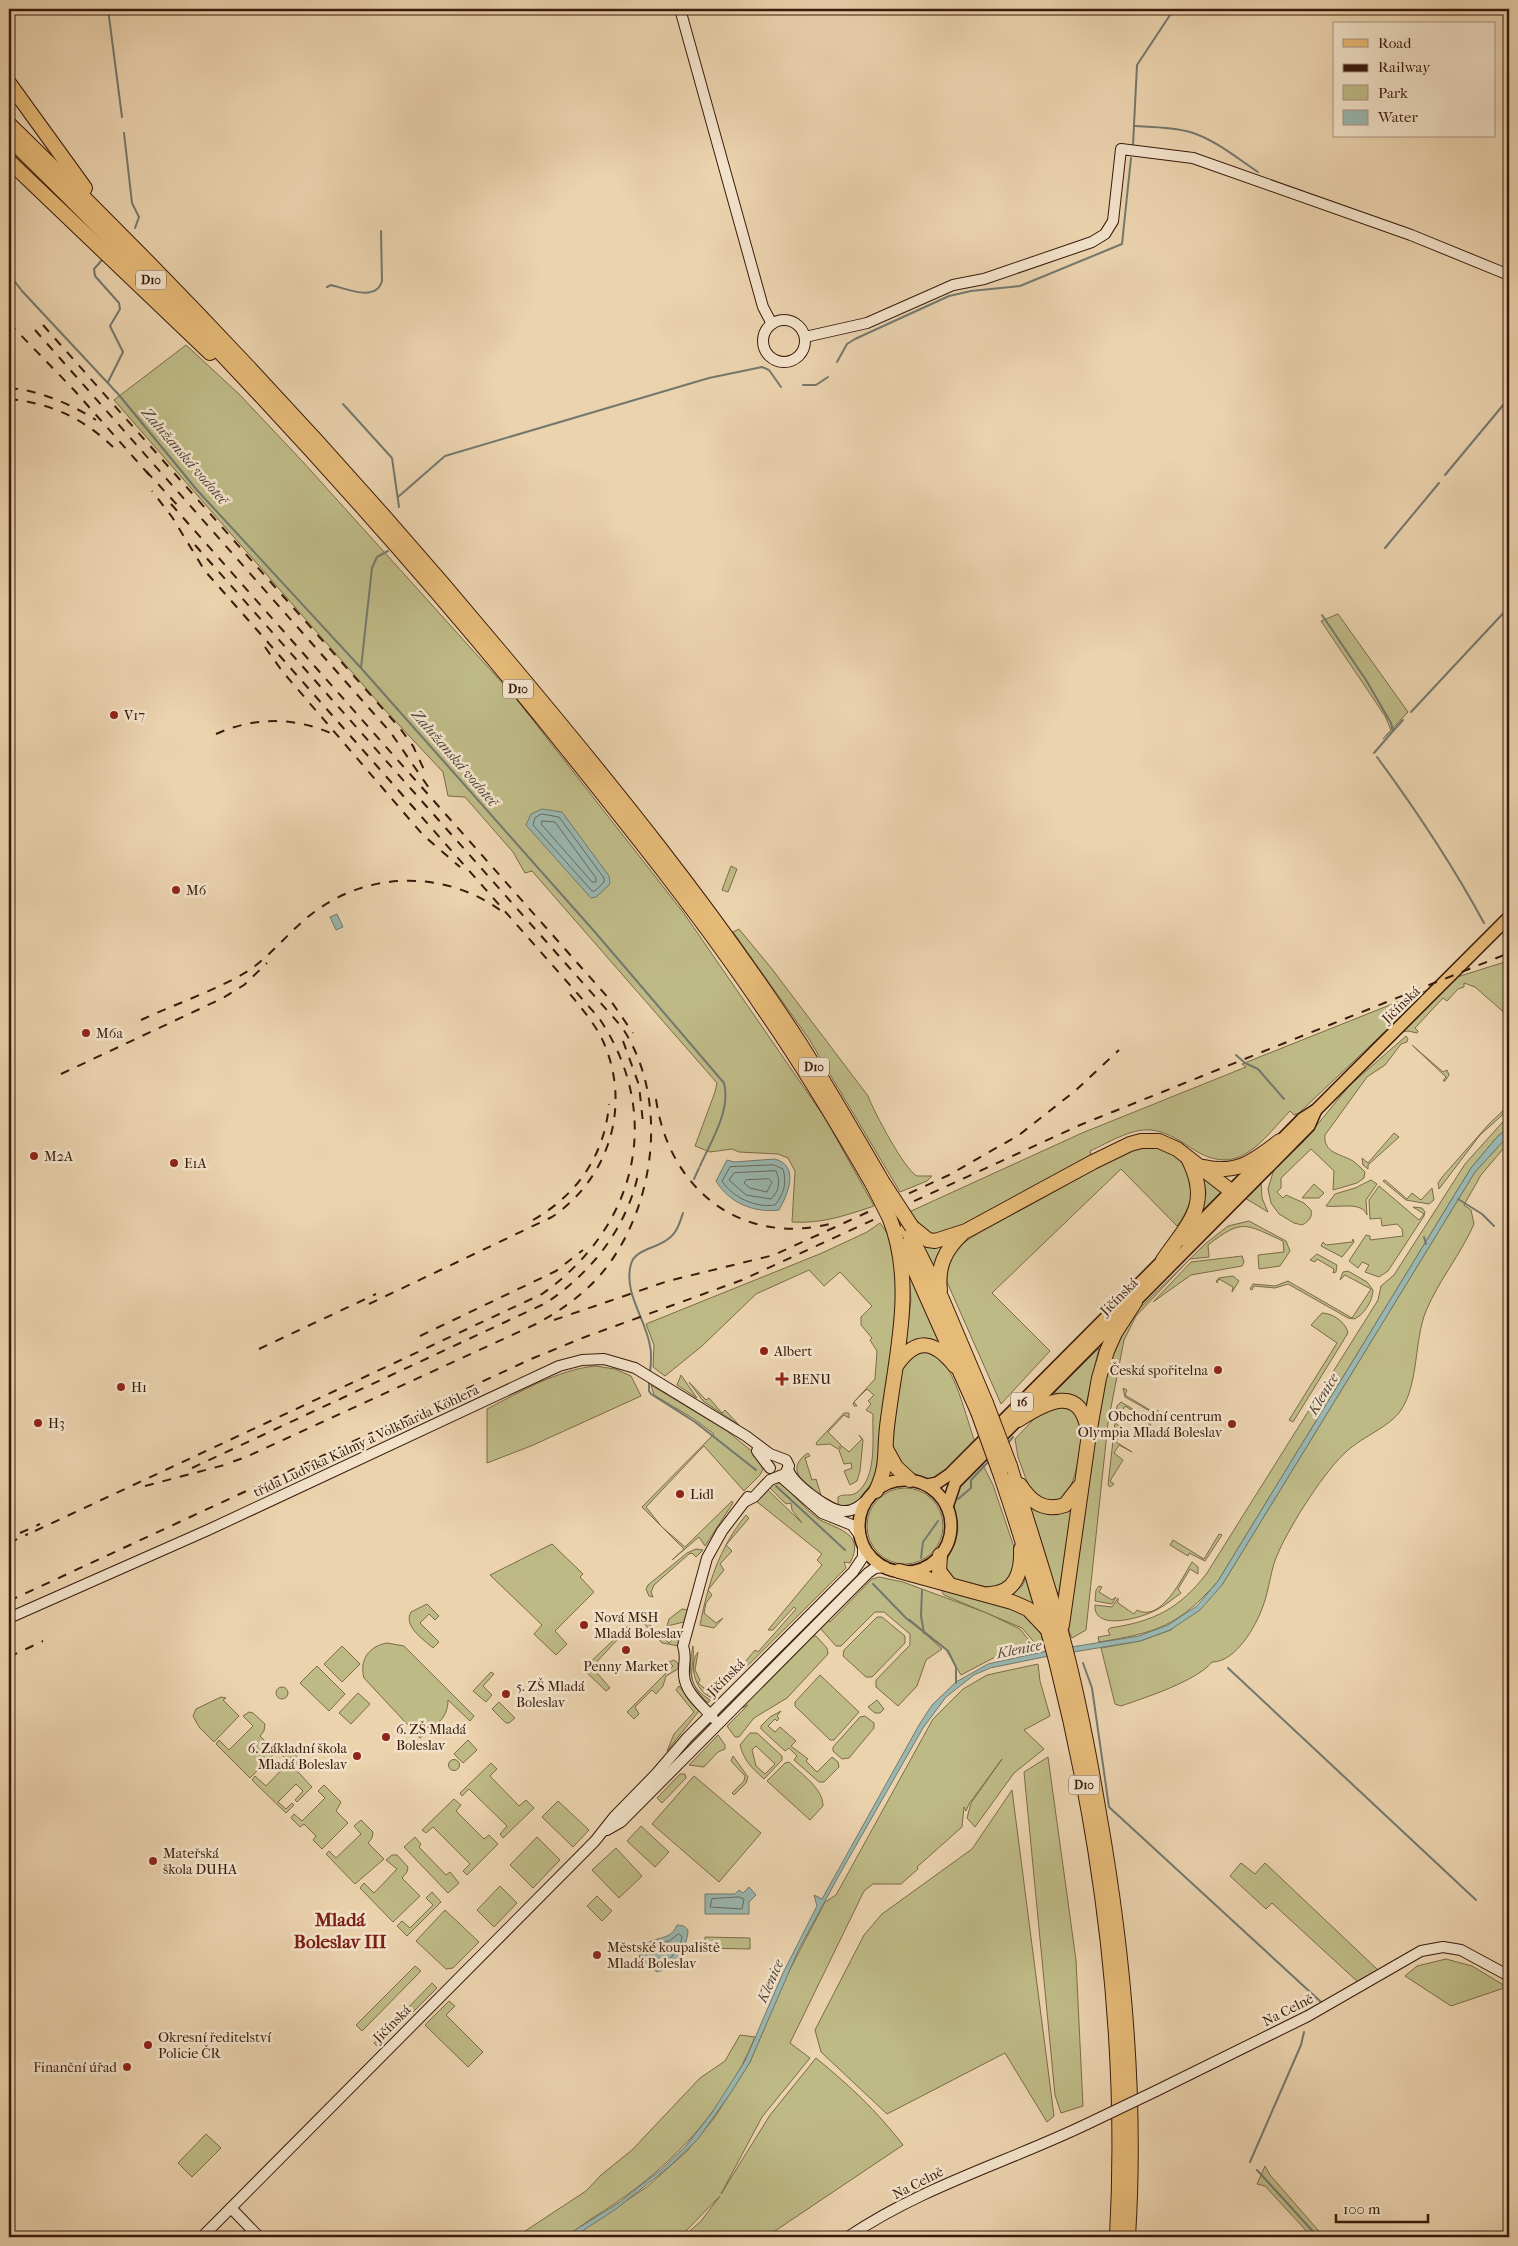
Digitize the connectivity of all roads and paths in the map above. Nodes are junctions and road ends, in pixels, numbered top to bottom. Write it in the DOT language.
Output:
graph roads {
  1 [pos="680,9"];
  2 [pos="9,83"];
  3 [pos="9,124"];
  4 [pos="9,138"];
  5 [pos="9,162"];
  6 [pos="110,223"];
  7 [pos="1509,275"];
  8 [pos="772,324"];
  9 [pos="805,337"];
  10 [pos="290,426"];
  11 [pos="1509,917"];
  12 [pos="1316,1110"];
  13 [pos="1280,1141"];
  14 [pos="1188,1157"];
  15 [pos="1201,1166"];
  16 [pos="877,1183"];
  17 [pos="1234,1195"];
  18 [pos="903,1231"];
  19 [pos="966,1231"];
  20 [pos="1163,1260"];
  21 [pos="942,1298"];
  22 [pos="1135,1302"];
  23 [pos="896,1366"];
  24 [pos="964,1378"];
  25 [pos="982,1408"];
  26 [pos="1018,1420"];
  27 [pos="732,1429"];
  28 [pos="1088,1434"];
  29 [pos="886,1448"];
  30 [pos="780,1458"];
  31 [pos="1006,1471"];
  32 [pos="777,1472"];
  33 [pos="910,1480"];
  34 [pos="1081,1484"];
  35 [pos="927,1486"];
  36 [pos="872,1495"];
  37 [pos="947,1507"];
  38 [pos="1018,1526"];
  39 [pos="862,1541"];
  40 [pos="940,1555"];
  41 [pos="885,1567"];
  42 [pos="899,1571"];
  43 [pos="950,1584"];
  44 [pos="988,1594"];
  45 [pos="9,1618"];
  46 [pos="1056,1634"];
  47 [pos="1065,1671"];
  48 [pos="714,1719"];
  49 [pos="1509,1976"];
  50 [pos="230,2208"];
  51 [pos="202,2237"];
  52 [pos="259,2237"];
  53 [pos="848,2237"];
  54 [pos="1117,2237"];
  55 [pos="1128,2237"];
  1 -- 8 [label="street"];
  2 -- 6 [label="highway"];
  3 -- 6 [label="highway, D10"];
  4 -- 10 [label="highway, D10"];
  5 -- 10 [label="highway"];
  6 -- 16 [label="highway, D10"];
  7 -- 9 [label="street"];
  8 -- 9 [label="street"];
  8 -- 9 [label="street"];
  10 -- 16 [label="highway, D10"];
  11 -- 12 [label="main road, Jičínská / 16"];
  12 -- 13 [label="main road, Jičínská / 16"];
  12 -- 17 [label="main road, Jičínská / 16"];
  13 -- 15 [label="highway"];
  13 -- 17 [label="main road, Jičínská / 16"];
  14 -- 15 [label="highway"];
  14 -- 19 [label="highway"];
  14 -- 20 [label="highway"];
  15 -- 17 [label="highway"];
  16 -- 18 [label="highway, D10, bridge"];
  16 -- 18 [label="highway, D10, bridge"];
  17 -- 20 [label="main road, Jičínská / 16"];
  17 -- 22 [label="main road, Jičínská / 16"];
  18 -- 19 [label="highway"];
  18 -- 21 [label="highway, D10"];
  18 -- 23 [label="highway"];
  18 -- 24 [label="highway, D10"];
  19 -- 21 [label="highway"];
  20 -- 35 [label="main road, Jičínská / 16"];
  21 -- 25 [label="highway, D10"];
  22 -- 26 [label="main road, Jičínská"];
  22 -- 28 [label="highway, 16"];
  23 -- 24 [label="highway"];
  23 -- 29 [label="highway"];
  24 -- 25 [label="highway, D10"];
  25 -- 31 [label="highway, D10, bridge"];
  26 -- 28 [label="highway"];
  26 -- 37 [label="main road, Jičínská"];
  27 -- 30 [label="street, třída Ludvíka Kalmy a Volkharda Köhlera"];
  27 -- 32 [label="street, třída Ludvíka Kalmy a Volkharda Köhlera"];
  27 -- 45 [label="street, třída Ludvíka Kalmy a Volkharda Köhlera"];
  28 -- 34 [label="highway, 16"];
  29 -- 33 [label="highway"];
  29 -- 36 [label="highway"];
  30 -- 32 [label="street"];
  30 -- 32 [label="street"];
  31 -- 34 [label="highway"];
  31 -- 38 [label="highway, D10"];
  31 -- 46 [label="highway, D10"];
  32 -- 36 [label="street"];
  32 -- 39 [label="street"];
  32 -- 48 [label="street"];
  33 -- 35 [label="main road"];
  33 -- 36 [label="main road"];
  34 -- 46 [label="highway, 16"];
  35 -- 37 [label="main road"];
  36 -- 39 [label="main road, Jičínská"];
  37 -- 40 [label="main road, Jičínská"];
  38 -- 44 [label="highway"];
  38 -- 46 [label="highway, D10"];
  39 -- 41 [label="main road"];
  39 -- 48 [label="street, Jičínská"];
  40 -- 42 [label="main road"];
  40 -- 43 [label="highway"];
  41 -- 42 [label="main road"];
  41 -- 48 [label="street, Jičínská"];
  42 -- 43 [label="highway"];
  43 -- 44 [label="highway"];
  44 -- 46 [label="highway"];
  46 -- 47 [label="highway, D10"];
  47 -- 54 [label="highway, D10"];
  47 -- 55 [label="highway, D10"];
  48 -- 50 [label="street, Jičínská"];
  49 -- 53 [label="street, Na Celně, bridge"];
  50 -- 51 [label="street, Jičínská"];
  50 -- 52 [label="street"];
}
